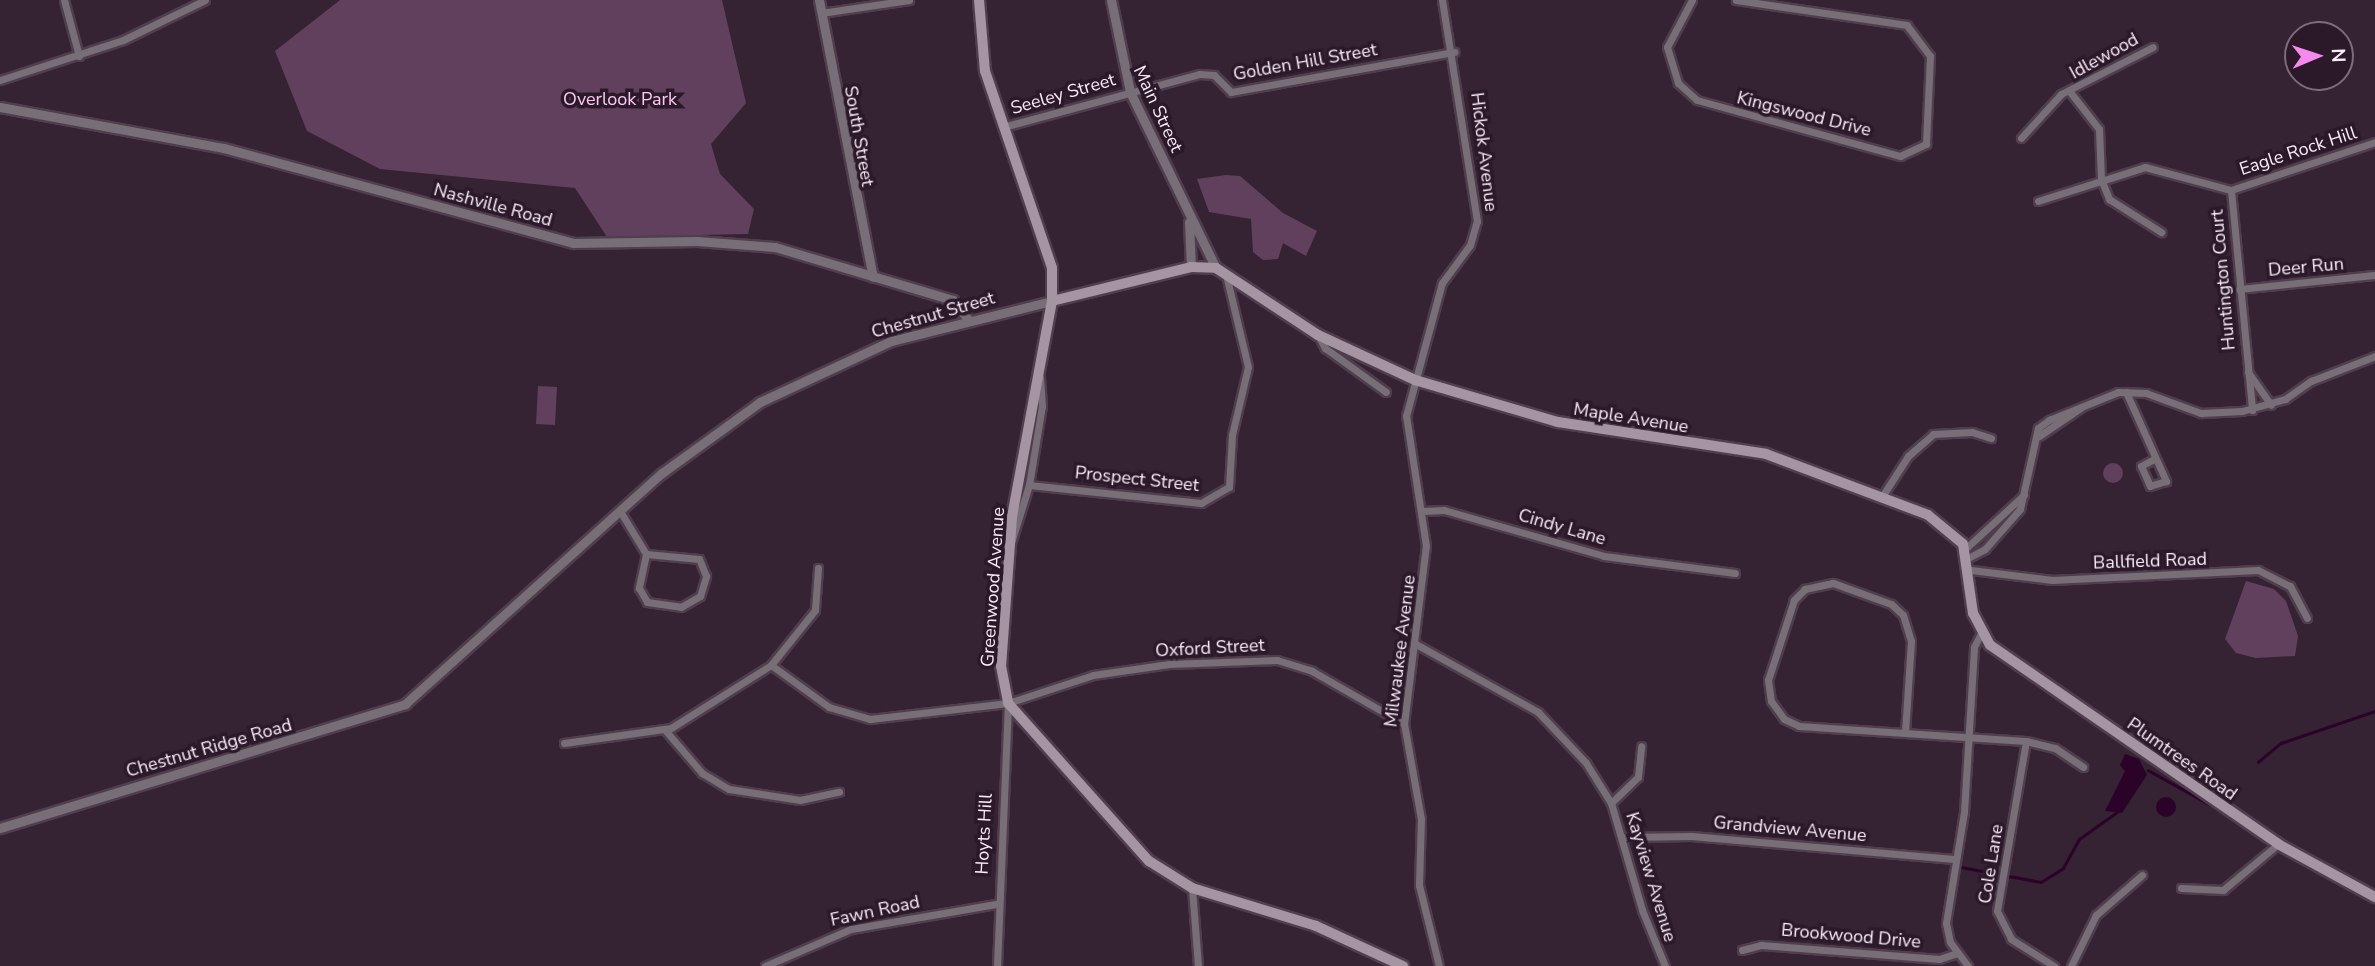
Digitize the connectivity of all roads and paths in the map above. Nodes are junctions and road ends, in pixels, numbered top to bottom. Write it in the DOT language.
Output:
graph roads {
  1 [pos="64,0"];
  2 [pos="205,0"];
  3 [pos="819,0"];
  4 [pos="909,0"];
  5 [pos="979,0"];
  6 [pos="1102,0"];
  7 [pos="1111,0"];
  8 [pos="1442,0"];
  9 [pos="1692,0"];
  10 [pos="1736,0"];
  11 [pos="821,13"];
  12 [pos="1111,15"];
  13 [pos="2153,47"];
  14 [pos="1454,52"];
  15 [pos="79,56"];
  16 [pos="0,80"];
  17 [pos="1130,92"];
  18 [pos="2070,92"];
  19 [pos="0,107"];
  20 [pos="1003,127"];
  21 [pos="2021,138"];
  22 [pos="2375,142"];
  23 [pos="2101,179"];
  24 [pos="2231,190"];
  25 [pos="2038,201"];
  26 [pos="1188,213"];
  27 [pos="2161,232"];
  28 [pos="1191,267"];
  29 [pos="1216,268"];
  30 [pos="1226,275"];
  31 [pos="2375,275"];
  32 [pos="873,277"];
  33 [pos="2239,289"];
  34 [pos="1052,301"];
  35 [pos="968,319"];
  36 [pos="1318,335"];
  37 [pos="2375,356"];
  38 [pos="2246,368"];
  39 [pos="1039,370"];
  40 [pos="1415,380"];
  41 [pos="1387,392"];
  42 [pos="2126,392"];
  43 [pos="2271,405"];
  44 [pos="2252,410"];
  45 [pos="1991,438"];
  46 [pos="2154,458"];
  47 [pos="1029,485"];
  48 [pos="1883,495"];
  49 [pos="1423,510"];
  50 [pos="620,511"];
  51 [pos="1010,546"];
  52 [pos="1967,553"];
  53 [pos="646,554"];
  54 [pos="818,568"];
  55 [pos="1971,570"];
  56 [pos="1734,573"];
  57 [pos="2306,618"];
  58 [pos="1981,633"];
  59 [pos="1414,643"];
  60 [pos="771,665"];
  61 [pos="424,691"];
  62 [pos="1008,703"];
  63 [pos="1404,724"];
  64 [pos="665,730"];
  65 [pos="1905,732"];
  66 [pos="1968,736"];
  67 [pos="2026,741"];
  68 [pos="564,743"];
  69 [pos="1641,746"];
  70 [pos="2083,767"];
  71 [pos="839,792"];
  72 [pos="1611,803"];
  73 [pos="0,828"];
  74 [pos="1624,837"];
  75 [pos="2278,844"];
  76 [pos="1952,859"];
  77 [pos="2142,875"];
  78 [pos="1192,888"];
  79 [pos="2181,888"];
  80 [pos="2375,897"];
  81 [pos="996,904"];
  82 [pos="1742,950"];
  83 [pos="1957,953"];
  84 [pos="765,966"];
  85 [pos="997,966"];
  86 [pos="1198,966"];
  87 [pos="1403,966"];
  88 [pos="1439,966"];
  89 [pos="1665,966"];
  90 [pos="1968,966"];
  91 [pos="2054,966"];
  92 [pos="2071,966"];
  1 -- 15 [label="street"];
  2 -- 15 [label="street"];
  3 -- 11 [label="street, South Street"];
  4 -- 11 [label="street"];
  5 -- 20 [label="main road, Greenwood Avenue"];
  6 -- 12 [label="street, Main Street"];
  7 -- 12 [label="street, Main Street"];
  8 -- 14 [label="street, Hickok Avenue"];
  9 -- 10 [label="street, Kingswood Drive"];
  11 -- 32 [label="street, South Street"];
  12 -- 17 [label="street, Main Street"];
  13 -- 18 [label="street, Idlewood"];
  14 -- 17 [label="street, Golden Hill Street"];
  14 -- 40 [label="street, Hickok Avenue"];
  15 -- 16 [label="street"];
  17 -- 20 [label="street, Seeley Street"];
  17 -- 26 [label="street, Main Street"];
  18 -- 21 [label="street, Idlewood"];
  18 -- 23 [label="street, Idlewood"];
  19 -- 32 [label="street, Nashville Road"];
  20 -- 34 [label="main road, Greenwood Avenue"];
  22 -- 24 [label="street, Eagle Rock Hill"];
  23 -- 24 [label="street"];
  23 -- 25 [label="street"];
  23 -- 27 [label="street, Idlewood"];
  24 -- 33 [label="street, Huntington Court"];
  26 -- 28 [label="street, Main Street"];
  26 -- 29 [label="street, Main Street"];
  28 -- 29 [label="main road, Chestnut Street"];
  28 -- 34 [label="main road, Chestnut Street"];
  29 -- 30 [label="main road, Maple Avenue"];
  30 -- 36 [label="main road, Maple Avenue"];
  30 -- 47 [label="street, Prospect Street"];
  31 -- 33 [label="street, Deer Run"];
  32 -- 35 [label="street, Nashville Road"];
  33 -- 38 [label="street, Huntington Court"];
  34 -- 35 [label="street, Chestnut Street"];
  34 -- 39 [label="main road, Greenwood Avenue"];
  35 -- 50 [label="street, Chestnut Street"];
  36 -- 40 [label="main road, Maple Avenue"];
  36 -- 41 [label="street"];
  37 -- 43 [label="street"];
  38 -- 43 [label="street, Huntington Court"];
  38 -- 44 [label="street, Huntington Court"];
  39 -- 47 [label="street"];
  39 -- 51 [label="main road, Greenwood Avenue"];
  40 -- 48 [label="main road, Maple Avenue"];
  40 -- 49 [label="street, Milwaukee Avenue"];
  42 -- 44 [label="street"];
  42 -- 46 [label="street"];
  42 -- 52 [label="street"];
  43 -- 44 [label="street"];
  45 -- 48 [label="street"];
  47 -- 51 [label="street"];
  48 -- 52 [label="main road, Maple Avenue"];
  49 -- 56 [label="street, Cindy Lane"];
  49 -- 59 [label="street, Milwaukee Avenue"];
  50 -- 53 [label="street"];
  50 -- 61 [label="street, Chestnut Street"];
  51 -- 62 [label="main road, Greenwood Avenue"];
  52 -- 55 [label="main road, Maple Avenue"];
  53 -- 53 [label="street"];
  54 -- 60 [label="street"];
  55 -- 57 [label="street, Ballfield Road"];
  55 -- 58 [label="main road, Maple Avenue"];
  58 -- 66 [label="street"];
  58 -- 75 [label="main road, Plumtrees Road"];
  59 -- 63 [label="street, Milwaukee Avenue"];
  59 -- 72 [label="street, Kayview Avenue"];
  60 -- 62 [label="street, Oxford Street"];
  60 -- 64 [label="street"];
  61 -- 73 [label="street, Chestnut Ridge Road"];
  62 -- 63 [label="street, Oxford Street"];
  62 -- 78 [label="main road"];
  62 -- 81 [label="street, Hoyts Hill"];
  63 -- 88 [label="street, Milwaukee Avenue"];
  64 -- 68 [label="street"];
  64 -- 71 [label="street"];
  65 -- 65 [label="street"];
  65 -- 66 [label="street"];
  66 -- 67 [label="street"];
  66 -- 76 [label="street"];
  67 -- 70 [label="street"];
  67 -- 91 [label="street, Cole Lane"];
  69 -- 72 [label="street"];
  72 -- 74 [label="street, Kayview Avenue"];
  74 -- 76 [label="street, Grandview Avenue"];
  74 -- 89 [label="street, Kayview Avenue"];
  75 -- 79 [label="street"];
  75 -- 80 [label="main road, Plumtrees Road"];
  76 -- 83 [label="street"];
  77 -- 92 [label="street"];
  78 -- 86 [label="street"];
  78 -- 87 [label="main road"];
  81 -- 84 [label="street, Fawn Road"];
  81 -- 85 [label="street, Hoyts Hill"];
  82 -- 83 [label="street, Brookwood Drive"];
  83 -- 90 [label="street"];
}
